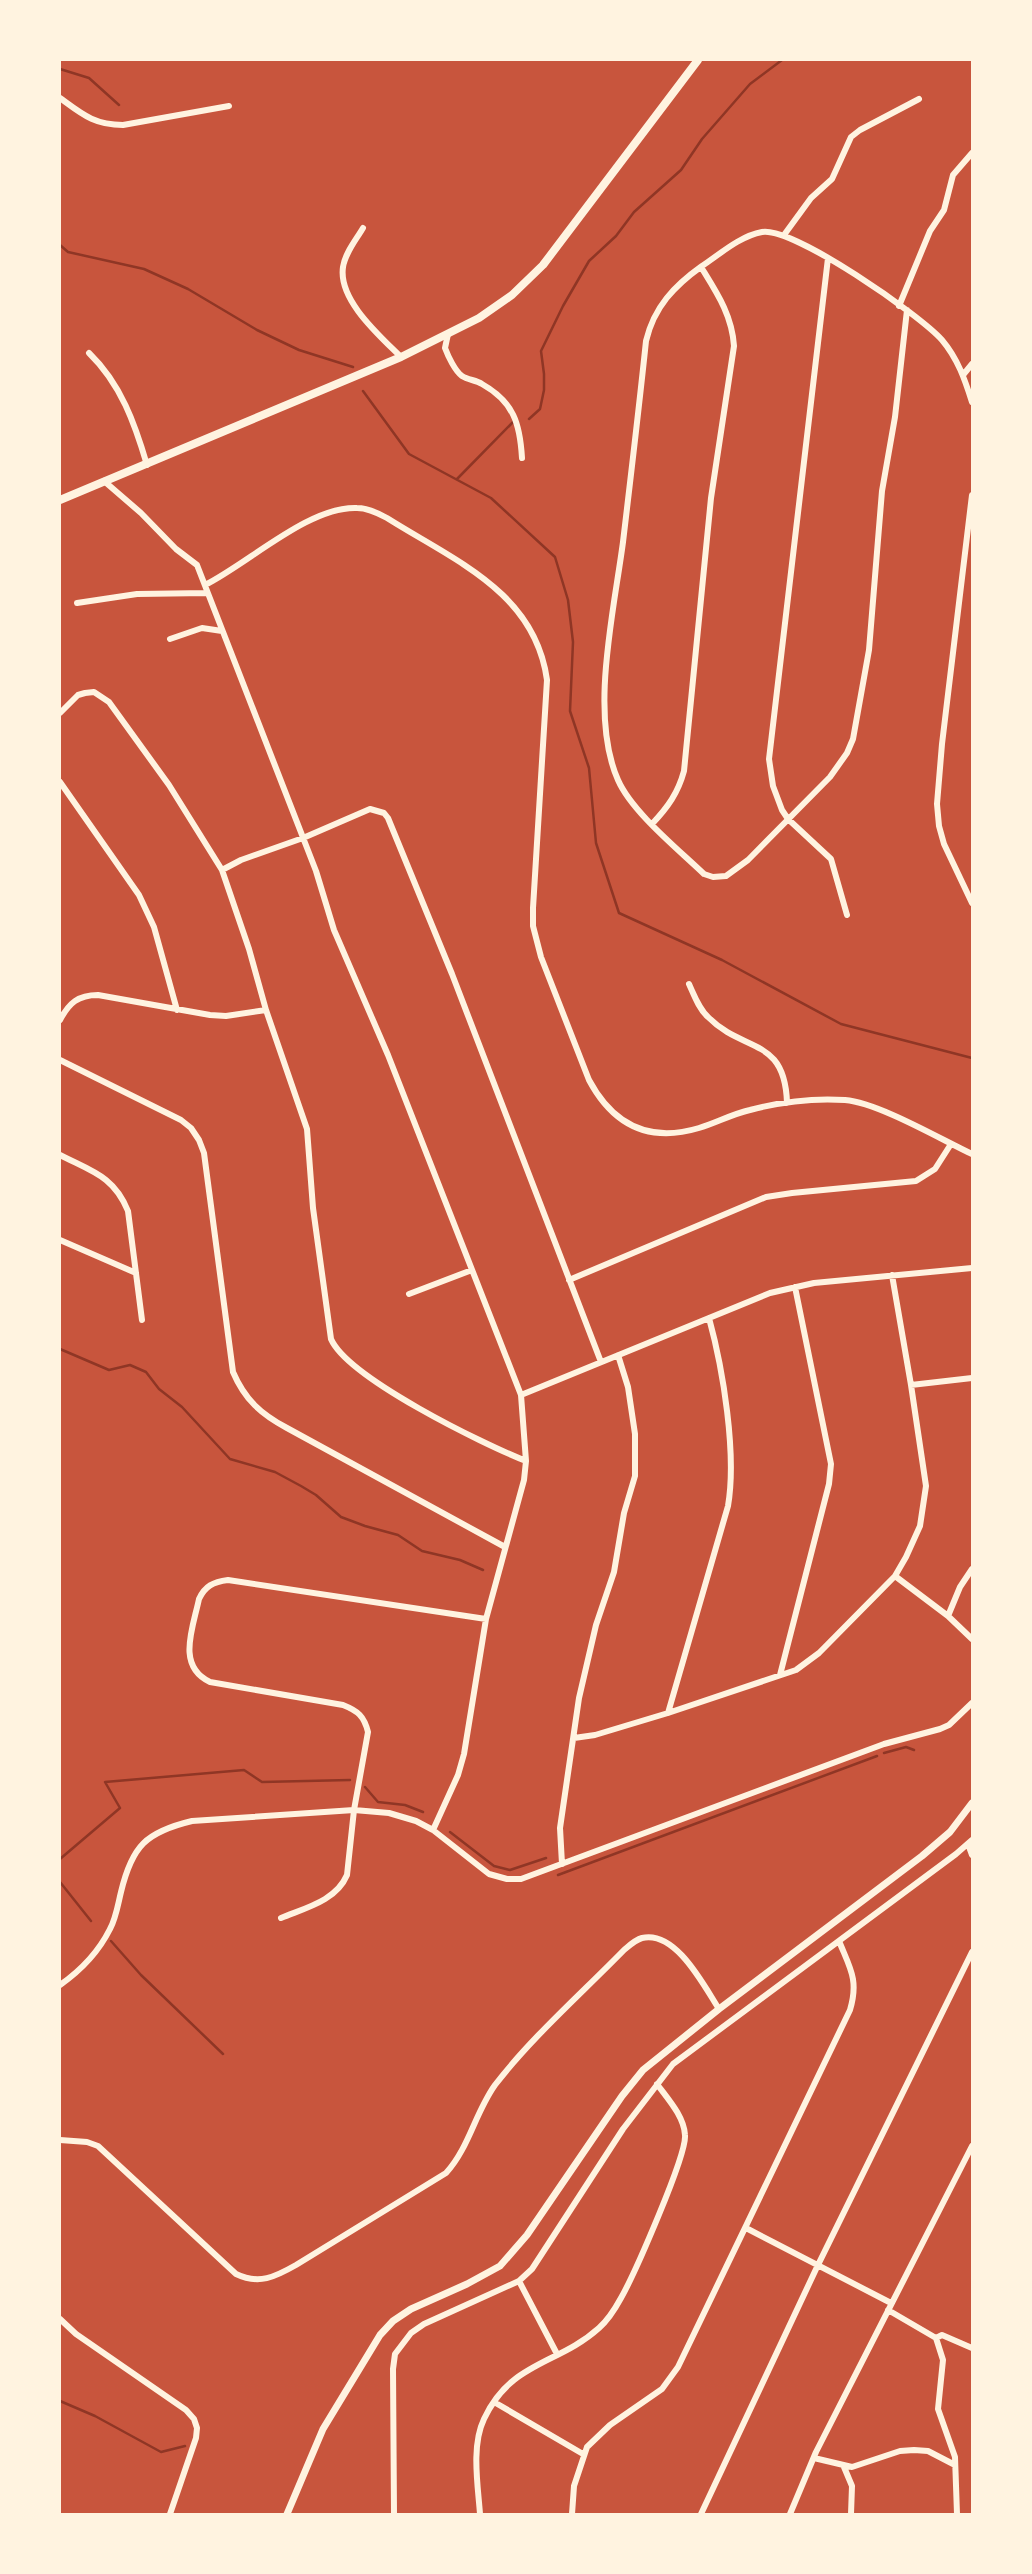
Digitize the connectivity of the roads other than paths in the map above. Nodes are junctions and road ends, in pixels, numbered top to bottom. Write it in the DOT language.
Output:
graph roads {
  1 [pos="698,60"];
  2 [pos="60,98"];
  3 [pos="919,99"];
  4 [pos="229,106"];
  5 [pos="972,153"];
  6 [pos="363,228"];
  7 [pos="784,235"];
  8 [pos="828,258"];
  9 [pos="701,267"];
  10 [pos="900,306"];
  11 [pos="907,310"];
  12 [pos="449,334"];
  13 [pos="89,353"];
  14 [pos="401,357"];
  15 [pos="972,365"];
  16 [pos="963,375"];
  17 [pos="972,402"];
  18 [pos="522,458"];
  19 [pos="147,465"];
  20 [pos="104,481"];
  21 [pos="972,495"];
  22 [pos="60,500"];
  23 [pos="205,585"];
  24 [pos="207,593"];
  25 [pos="77,603"];
  26 [pos="222,631"];
  27 [pos="170,639"];
  28 [pos="60,713"];
  29 [pos="60,782"];
  30 [pos="788,819"];
  31 [pos="652,824"];
  32 [pos="303,838"];
  33 [pos="222,870"];
  34 [pos="972,899"];
  35 [pos="847,915"];
  36 [pos="689,984"];
  37 [pos="177,1010"];
  38 [pos="266,1010"];
  39 [pos="60,1020"];
  40 [pos="60,1060"];
  41 [pos="787,1103"];
  42 [pos="951,1144"];
  43 [pos="972,1154"];
  44 [pos="60,1155"];
  45 [pos="60,1240"];
  46 [pos="972,1268"];
  47 [pos="472,1270"];
  48 [pos="136,1273"];
  49 [pos="892,1275"];
  50 [pos="569,1280"];
  51 [pos="795,1287"];
  52 [pos="409,1294"];
  53 [pos="709,1318"];
  54 [pos="142,1320"];
  55 [pos="618,1355"];
  56 [pos="601,1362"];
  57 [pos="972,1378"];
  58 [pos="911,1385"];
  59 [pos="520,1395"];
  60 [pos="526,1461"];
  61 [pos="505,1547"];
  62 [pos="972,1569"];
  63 [pos="895,1576"];
  64 [pos="948,1616"];
  65 [pos="486,1619"];
  66 [pos="972,1639"];
  67 [pos="780,1675"];
  68 [pos="972,1703"];
  69 [pos="668,1713"];
  70 [pos="574,1738"];
  71 [pos="972,1803"];
  72 [pos="354,1810"];
  73 [pos="433,1830"];
  74 [pos="970,1842"];
  75 [pos="972,1855"];
  76 [pos="562,1864"];
  77 [pos="281,1918"];
  78 [pos="839,1941"];
  79 [pos="972,1952"];
  80 [pos="60,1985"];
  81 [pos="719,2009"];
  82 [pos="657,2084"];
  83 [pos="60,2140"];
  84 [pos="972,2146"];
  85 [pos="746,2228"];
  86 [pos="817,2267"];
  87 [pos="519,2281"];
  88 [pos="890,2307"];
  89 [pos="60,2319"];
  90 [pos="936,2338"];
  91 [pos="972,2348"];
  92 [pos="557,2354"];
  93 [pos="494,2402"];
  94 [pos="583,2454"];
  95 [pos="814,2458"];
  96 [pos="955,2465"];
  97 [pos="844,2467"];
  98 [pos="170,2515"];
  99 [pos="287,2515"];
  100 [pos="394,2515"];
  101 [pos="480,2515"];
  102 [pos="572,2515"];
  103 [pos="701,2515"];
  104 [pos="790,2515"];
  105 [pos="851,2515"];
  106 [pos="957,2515"];
  1 -- 12 [label="main road"];
  2 -- 4 [label="street"];
  3 -- 7 [label="street"];
  5 -- 10 [label="street"];
  6 -- 14 [label="street"];
  7 -- 8 [label="street"];
  7 -- 9 [label="street"];
  8 -- 10 [label="street"];
  8 -- 30 [label="street"];
  9 -- 31 [label="street"];
  9 -- 31 [label="street"];
  10 -- 11 [label="street"];
  11 -- 16 [label="street"];
  11 -- 30 [label="street"];
  12 -- 14 [label="main road"];
  12 -- 18 [label="street"];
  13 -- 19 [label="street"];
  14 -- 19 [label="main road"];
  15 -- 16 [label="street"];
  16 -- 17 [label="street"];
  19 -- 20 [label="main road"];
  20 -- 22 [label="main road"];
  20 -- 23 [label="street"];
  21 -- 34 [label="street"];
  23 -- 24 [label="street"];
  23 -- 41 [label="street"];
  24 -- 25 [label="street"];
  24 -- 26 [label="street"];
  26 -- 27 [label="street"];
  26 -- 32 [label="street"];
  28 -- 33 [label="street"];
  29 -- 37 [label="street"];
  30 -- 31 [label="street"];
  30 -- 35 [label="street"];
  32 -- 33 [label="street"];
  32 -- 47 [label="street"];
  32 -- 50 [label="street"];
  33 -- 38 [label="street"];
  36 -- 41 [label="street"];
  37 -- 38 [label="street"];
  37 -- 39 [label="street"];
  38 -- 60 [label="street"];
  40 -- 61 [label="street"];
  41 -- 42 [label="street"];
  42 -- 43 [label="street"];
  42 -- 50 [label="street"];
  44 -- 48 [label="street"];
  45 -- 48 [label="street"];
  46 -- 49 [label="street"];
  47 -- 52 [label="street"];
  47 -- 59 [label="street"];
  48 -- 54 [label="street"];
  49 -- 51 [label="street"];
  49 -- 58 [label="street"];
  50 -- 56 [label="street"];
  51 -- 53 [label="street"];
  51 -- 67 [label="street"];
  53 -- 55 [label="street"];
  53 -- 69 [label="street"];
  55 -- 56 [label="street"];
  55 -- 70 [label="street"];
  56 -- 59 [label="street"];
  57 -- 58 [label="street"];
  58 -- 63 [label="street"];
  59 -- 60 [label="street"];
  60 -- 61 [label="street"];
  61 -- 65 [label="street"];
  62 -- 64 [label="street"];
  63 -- 64 [label="street"];
  63 -- 67 [label="street"];
  64 -- 66 [label="street"];
  65 -- 72 [label="street"];
  65 -- 73 [label="street"];
  67 -- 69 [label="street"];
  68 -- 76 [label="street"];
  69 -- 70 [label="street"];
  70 -- 76 [label="street"];
  71 -- 81 [label="street"];
  72 -- 73 [label="street"];
  72 -- 77 [label="street"];
  72 -- 80 [label="street"];
  73 -- 76 [label="street"];
  74 -- 75 [label="street"];
  74 -- 78 [label="street"];
  78 -- 82 [label="street"];
  78 -- 85 [label="street"];
  79 -- 86 [label="street"];
  81 -- 83 [label="street"];
  81 -- 99 [label="street"];
  82 -- 87 [label="street"];
  82 -- 92 [label="street"];
  84 -- 88 [label="street"];
  85 -- 86 [label="street"];
  85 -- 94 [label="street"];
  86 -- 88 [label="street"];
  86 -- 103 [label="street"];
  87 -- 92 [label="street"];
  87 -- 100 [label="street"];
  88 -- 90 [label="street"];
  88 -- 95 [label="street"];
  89 -- 98 [label="street"];
  90 -- 91 [label="street"];
  90 -- 96 [label="street"];
  92 -- 93 [label="street"];
  93 -- 94 [label="street"];
  93 -- 101 [label="street"];
  94 -- 102 [label="street"];
  95 -- 97 [label="street"];
  95 -- 104 [label="street"];
  96 -- 97 [label="street"];
  96 -- 106 [label="street"];
  97 -- 105 [label="street"];
}
